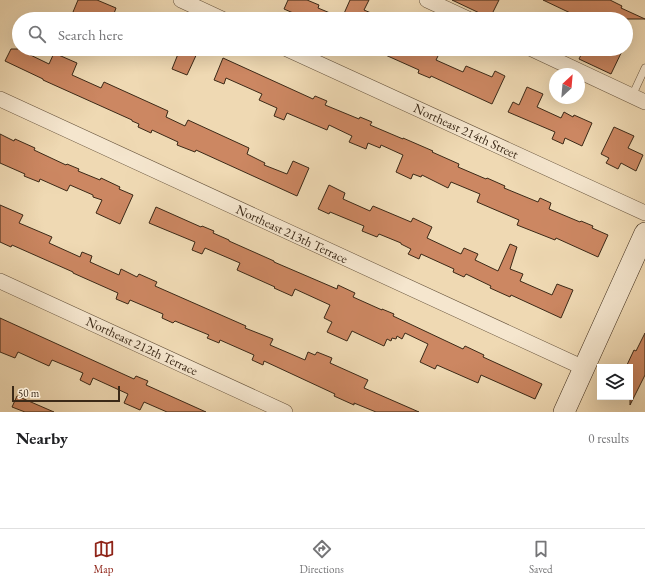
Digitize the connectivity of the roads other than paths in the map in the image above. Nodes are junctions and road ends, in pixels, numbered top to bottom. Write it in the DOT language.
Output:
graph roads {
  1 [pos="181,0"];
  2 [pos="427,0"];
  3 [pos="207,12"];
  4 [pos="453,12"];
  5 [pos="303,56"];
  6 [pos="547,56"];
  7 [pos="645,68"];
  8 [pos="0,99"];
  9 [pos="638,99"];
  10 [pos="645,213"];
  11 [pos="645,233"];
  12 [pos="0,281"];
  13 [pos="584,368"];
  14 [pos="285,412"];
  15 [pos="564,412"];
  1 -- 3 [label="street"];
  2 -- 4 [label="street"];
  5 -- 10 [label="street, Northeast 214th Street"];
  6 -- 9 [label="street"];
  7 -- 9 [label="lane"];
  8 -- 13 [label="street, Northeast 213th Terrace"];
  11 -- 13 [label="street"];
  12 -- 14 [label="street, Northeast 212th Terrace"];
  13 -- 15 [label="street"];
}
